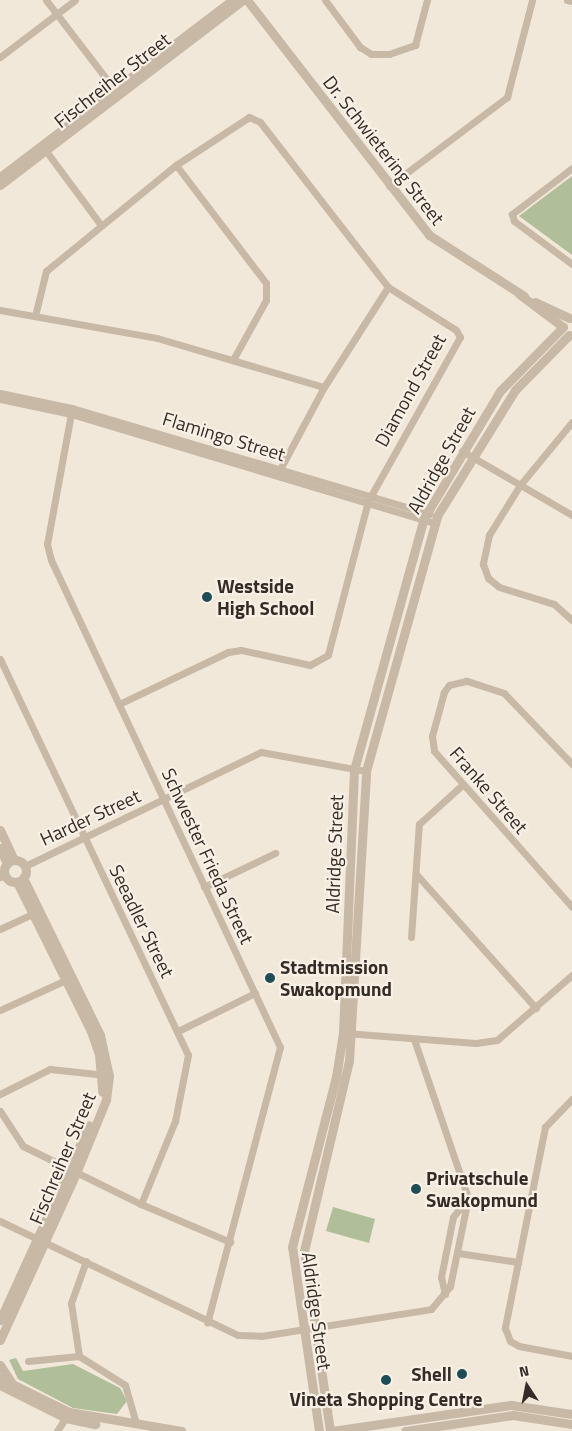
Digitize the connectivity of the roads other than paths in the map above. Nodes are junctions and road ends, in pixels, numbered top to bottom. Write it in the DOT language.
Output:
graph roads {
  1 [pos="46,0"];
  2 [pos="75,0"];
  3 [pos="232,0"];
  4 [pos="243,0"];
  5 [pos="247,0"];
  6 [pos="325,0"];
  7 [pos="427,0"];
  8 [pos="532,0"];
  9 [pos="567,0"];
  10 [pos="572,1"];
  11 [pos="57,14"];
  12 [pos="0,57"];
  13 [pos="115,90"];
  14 [pos="43,148"];
  15 [pos="176,165"];
  16 [pos="572,168"];
  17 [pos="0,177"];
  18 [pos="0,185"];
  19 [pos="390,186"];
  20 [pos="101,225"];
  21 [pos="572,264"];
  22 [pos="388,286"];
  23 [pos="519,294"];
  24 [pos="0,310"];
  25 [pos="35,316"];
  26 [pos="571,318"];
  27 [pos="563,327"];
  28 [pos="571,335"];
  29 [pos="234,358"];
  30 [pos="324,387"];
  31 [pos="0,393"];
  32 [pos="0,399"];
  33 [pos="71,411"];
  34 [pos="572,422"];
  35 [pos="462,451"];
  36 [pos="474,457"];
  37 [pos="278,473"];
  38 [pos="520,485"];
  39 [pos="369,498"];
  40 [pos="425,515"];
  41 [pos="572,515"];
  42 [pos="436,519"];
  43 [pos="572,620"];
  44 [pos="0,659"];
  45 [pos="119,704"];
  46 [pos="572,764"];
  47 [pos="354,770"];
  48 [pos="366,771"];
  49 [pos="462,785"];
  50 [pos="162,800"];
  51 [pos="0,830"];
  52 [pos="83,839"];
  53 [pos="0,848"];
  54 [pos="275,853"];
  55 [pos="11,862"];
  56 [pos="25,866"];
  57 [pos="416,874"];
  58 [pos="3,876"];
  59 [pos="20,880"];
  60 [pos="204,887"];
  61 [pos="572,907"];
  62 [pos="38,911"];
  63 [pos="0,929"];
  64 [pos="411,938"];
  65 [pos="572,975"];
  66 [pos="69,978"];
  67 [pos="255,993"];
  68 [pos="536,1008"];
  69 [pos="0,1010"];
  70 [pos="178,1031"];
  71 [pos="347,1034"];
  72 [pos="414,1039"];
  73 [pos="106,1076"];
  74 [pos="0,1094"];
  75 [pos="572,1099"];
  76 [pos="0,1111"];
  77 [pos="326,1114"];
  78 [pos="337,1116"];
  79 [pos="73,1172"];
  80 [pos="468,1198"];
  81 [pos="141,1204"];
  82 [pos="0,1221"];
  83 [pos="42,1240"];
  84 [pos="230,1242"];
  85 [pos="458,1253"];
  86 [pos="86,1261"];
  87 [pos="518,1262"];
  88 [pos="445,1294"];
  89 [pos="0,1320"];
  90 [pos="207,1323"];
  91 [pos="313,1326"];
  92 [pos="302,1328"];
  93 [pos="0,1340"];
  94 [pos="79,1356"];
  95 [pos="572,1356"];
  96 [pos="28,1361"];
  97 [pos="0,1365"];
  98 [pos="0,1378"];
  99 [pos="0,1385"];
  100 [pos="17,1388"];
  101 [pos="572,1414"];
  102 [pos="68,1415"];
  103 [pos="436,1415"];
  104 [pos="423,1417"];
  105 [pos="136,1423"];
  106 [pos="572,1424"];
  107 [pos="438,1428"];
  108 [pos="425,1430"];
  109 [pos="57,1431"];
  110 [pos="147,1431"];
  111 [pos="180,1431"];
  112 [pos="319,1431"];
  113 [pos="331,1431"];
  114 [pos="405,1431"];
  1 -- 11 [label="street"];
  2 -- 11 [label="street"];
  3 -- 13 [label="street, Fischreiher Street"];
  4 -- 13 [label="street, Fischreiher Street"];
  5 -- 19 [label="street, Dr. Schwietering Street"];
  6 -- 7 [label="street"];
  8 -- 19 [label="street"];
  9 -- 10 [label="street"];
  11 -- 12 [label="street"];
  11 -- 13 [label="street"];
  13 -- 14 [label="street, Fischreiher Street"];
  14 -- 17 [label="street, Fischreiher Street"];
  14 -- 18 [label="street, Fischreiher Street"];
  14 -- 20 [label="street"];
  15 -- 20 [label="street, Diamond Street"];
  15 -- 22 [label="street, Diamond Street"];
  15 -- 29 [label="street"];
  16 -- 21 [label="street"];
  19 -- 23 [label="street, Dr. Schwietering Street"];
  20 -- 25 [label="street, Diamond Street"];
  22 -- 30 [label="street"];
  22 -- 39 [label="street, Diamond Street"];
  23 -- 26 [label="street, Dr. Schwietering Street"];
  23 -- 27 [label="street, Dr. Schwietering Street"];
  24 -- 25 [label="street"];
  25 -- 29 [label="street"];
  26 -- 27 [label="street, Aldridge Street"];
  27 -- 28 [label="street, Dr. Schwietering Street"];
  27 -- 35 [label="street, Aldridge Street"];
  28 -- 36 [label="street, Aldridge Street"];
  29 -- 30 [label="street"];
  30 -- 37 [label="street"];
  31 -- 33 [label="street, Flamingo Street"];
  32 -- 33 [label="street, Flamingo Street"];
  33 -- 37 [label="street, Flamingo Street"];
  33 -- 45 [label="street, Schwester Frieda Street"];
  34 -- 38 [label="street"];
  35 -- 36 [label="street"];
  35 -- 40 [label="street, Aldridge Street"];
  36 -- 38 [label="street"];
  36 -- 42 [label="street, Aldridge Street"];
  37 -- 39 [label="street, Flamingo Street"];
  38 -- 41 [label="street"];
  38 -- 43 [label="street"];
  39 -- 40 [label="street, Flamingo Street"];
  39 -- 45 [label="street, Diamond Street"];
  40 -- 42 [label="street, Flamingo Street"];
  40 -- 47 [label="street, Aldridge Street"];
  42 -- 48 [label="street, Aldridge Street"];
  44 -- 52 [label="street, Seeadler Street"];
  45 -- 50 [label="street, Schwester Frieda Street"];
  46 -- 49 [label="street, Franke Street"];
  47 -- 48 [label="street, Harder Street"];
  47 -- 50 [label="street, Harder Street"];
  47 -- 71 [label="street, Aldridge Street"];
  48 -- 71 [label="street, Aldridge Street"];
  49 -- 57 [label="street"];
  49 -- 61 [label="street, Franke Street"];
  50 -- 52 [label="street, Harder Street"];
  50 -- 60 [label="street, Schwester Frieda Street"];
  51 -- 55 [label="street"];
  52 -- 56 [label="street, Harder Street"];
  52 -- 70 [label="street, Seeadler Street"];
  53 -- 55 [label="street"];
  54 -- 60 [label="street"];
  55 -- 56 [label="street"];
  55 -- 58 [label="street"];
  56 -- 59 [label="street"];
  57 -- 64 [label="street"];
  57 -- 68 [label="street"];
  58 -- 59 [label="street"];
  59 -- 62 [label="street, Fischreiher Street"];
  60 -- 67 [label="street, Schwester Frieda Street"];
  62 -- 63 [label="street"];
  62 -- 66 [label="street, Fischreiher Street"];
  65 -- 68 [label="street"];
  66 -- 69 [label="street"];
  66 -- 73 [label="street, Fischreiher Street"];
  67 -- 70 [label="street"];
  67 -- 84 [label="street, Schwester Frieda Street"];
  68 -- 72 [label="street"];
  70 -- 81 [label="street, Seeadler Street"];
  71 -- 72 [label="street"];
  71 -- 77 [label="street, Aldridge Street"];
  71 -- 78 [label="street, Aldridge Street"];
  72 -- 80 [label="street"];
  73 -- 74 [label="street"];
  73 -- 79 [label="street, Fischreiher Street"];
  75 -- 87 [label="street"];
  76 -- 79 [label="street"];
  77 -- 78 [label="street"];
  77 -- 92 [label="street, Aldridge Street"];
  78 -- 91 [label="street, Aldridge Street"];
  79 -- 81 [label="street"];
  79 -- 83 [label="street, Fischreiher Street"];
  80 -- 85 [label="street"];
  80 -- 88 [label="street"];
  81 -- 84 [label="street"];
  82 -- 83 [label="street"];
  83 -- 86 [label="street"];
  83 -- 89 [label="street, Fischreiher Street"];
  83 -- 93 [label="street, Fischreiher Street"];
  84 -- 90 [label="street, Schwester Frieda Street"];
  85 -- 87 [label="street"];
  85 -- 88 [label="street"];
  86 -- 90 [label="street"];
  86 -- 94 [label="street"];
  87 -- 95 [label="street"];
  88 -- 91 [label="street"];
  90 -- 92 [label="street"];
  91 -- 92 [label="street"];
  91 -- 113 [label="street, Aldridge Street"];
  92 -- 112 [label="street, Aldridge Street"];
  94 -- 96 [label="street"];
  94 -- 105 [label="street"];
  97 -- 100 [label="street"];
  98 -- 100 [label="street"];
  99 -- 102 [label="street"];
  100 -- 102 [label="street"];
  101 -- 103 [label="street"];
  102 -- 105 [label="street"];
  102 -- 109 [label="street"];
  102 -- 110 [label="street"];
  103 -- 104 [label="street"];
  103 -- 107 [label="street"];
  104 -- 108 [label="street"];
  104 -- 113 [label="street"];
  105 -- 111 [label="street"];
  106 -- 107 [label="street"];
  107 -- 108 [label="street"];
  108 -- 114 [label="street"];
}
